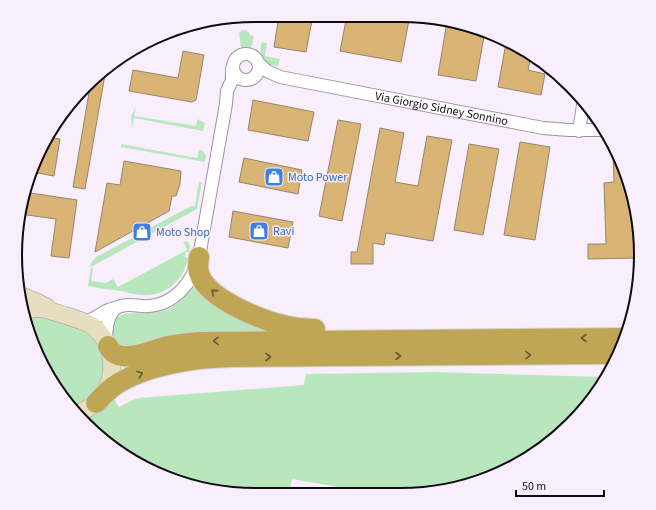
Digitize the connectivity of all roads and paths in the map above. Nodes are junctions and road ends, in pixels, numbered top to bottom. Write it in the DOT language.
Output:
graph roads {
  1 [pos="258,63"];
  2 [pos="232,68"];
  3 [pos="280,77"];
  4 [pos="249,80"];
  5 [pos="226,104"];
  6 [pos="582,109"];
  7 [pos="598,130"];
  8 [pos="579,131"];
  9 [pos="199,258"];
  10 [pos="26,297"];
  11 [pos="116,308"];
  12 [pos="29,309"];
  13 [pos="60,314"];
  14 [pos="80,321"];
  15 [pos="619,338"];
  16 [pos="440,340"];
  17 [pos="108,346"];
  18 [pos="612,354"];
  19 [pos="96,402"];
  20 [pos="82,412"];
  1 -- 2 [label="street"];
  1 -- 3 [label="street, Via Giorgio Sidney Sonnino"];
  1 -- 4 [label="street"];
  2 -- 4 [label="street"];
  2 -- 5 [label="street"];
  3 -- 4 [label="street, Via Giorgio Sidney Sonnino"];
  3 -- 8 [label="street, Via Giorgio Sidney Sonnino"];
  4 -- 5 [label="street"];
  5 -- 9 [label="street"];
  6 -- 8 [label="street"];
  7 -- 8 [label="street, Via Giorgio Sidney Sonnino"];
  9 -- 11 [label="street"];
  16 -- 9 [label="highway, one-way"];
  10 -- 13 [label="main road"];
  11 -- 14 [label="street"];
  11 -- 17 [label="street"];
  12 -- 13 [label="main road"];
  13 -- 14 [label="main road"];
  14 -- 17 [label="main road"];
  15 -- 16 [label="highway, one-way"];
  16 -- 17 [label="highway, one-way"];
  17 -- 19 [label="main road"];
  19 -- 18 [label="highway, one-way"];
  19 -- 20 [label="main road"];
}
